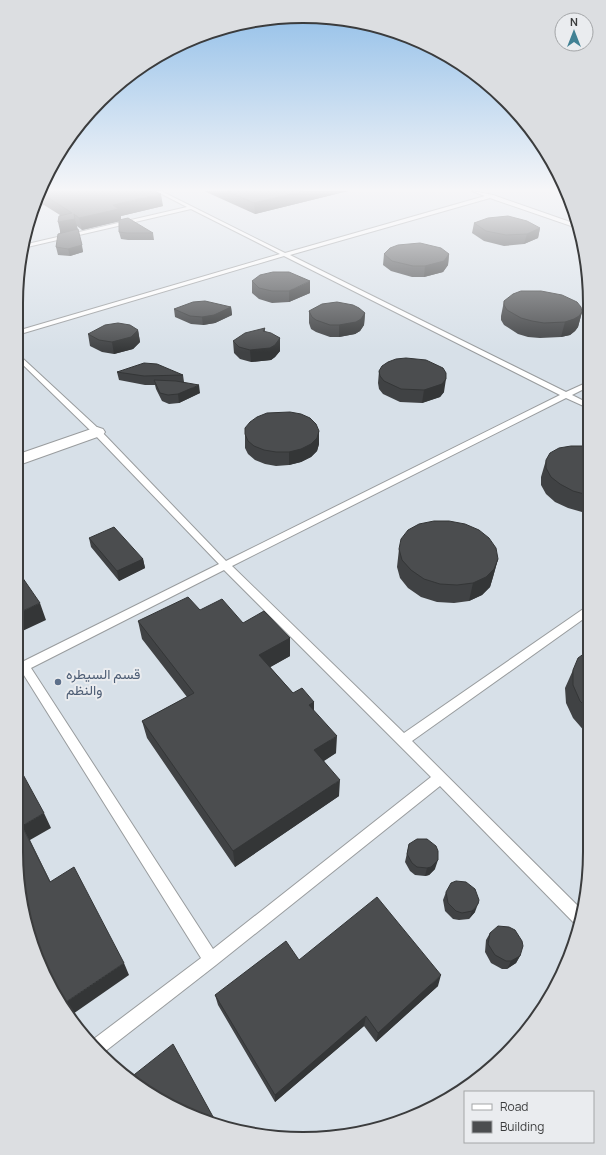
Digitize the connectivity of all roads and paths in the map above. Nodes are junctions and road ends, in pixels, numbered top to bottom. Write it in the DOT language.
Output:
graph roads {
  1 [pos="267,245"];
  2 [pos="318,245"];
  3 [pos="286,254"];
  4 [pos="23,331"];
  5 [pos="23,363"];
  6 [pos="583,386"];
  7 [pos="566,395"];
  8 [pos="583,404"];
  9 [pos="97,432"];
  10 [pos="23,458"];
  11 [pos="225,564"];
  12 [pos="583,613"];
  13 [pos="23,666"];
  14 [pos="23,673"];
  15 [pos="402,740"];
  16 [pos="440,779"];
  17 [pos="576,915"];
  18 [pos="211,960"];
  19 [pos="99,1044"];
  1 -- 3 [label="lane"];
  2 -- 3 [label="lane"];
  3 -- 4 [label="lane"];
  3 -- 7 [label="lane"];
  5 -- 9 [label="lane"];
  6 -- 7 [label="lane"];
  7 -- 8 [label="lane"];
  7 -- 11 [label="lane"];
  9 -- 10 [label="street"];
  9 -- 11 [label="lane"];
  11 -- 13 [label="lane"];
  11 -- 15 [label="lane"];
  12 -- 15 [label="lane"];
  14 -- 18 [label="lane"];
  15 -- 16 [label="lane"];
  16 -- 17 [label="lane"];
  16 -- 18 [label="lane"];
  18 -- 19 [label="lane"];
}
